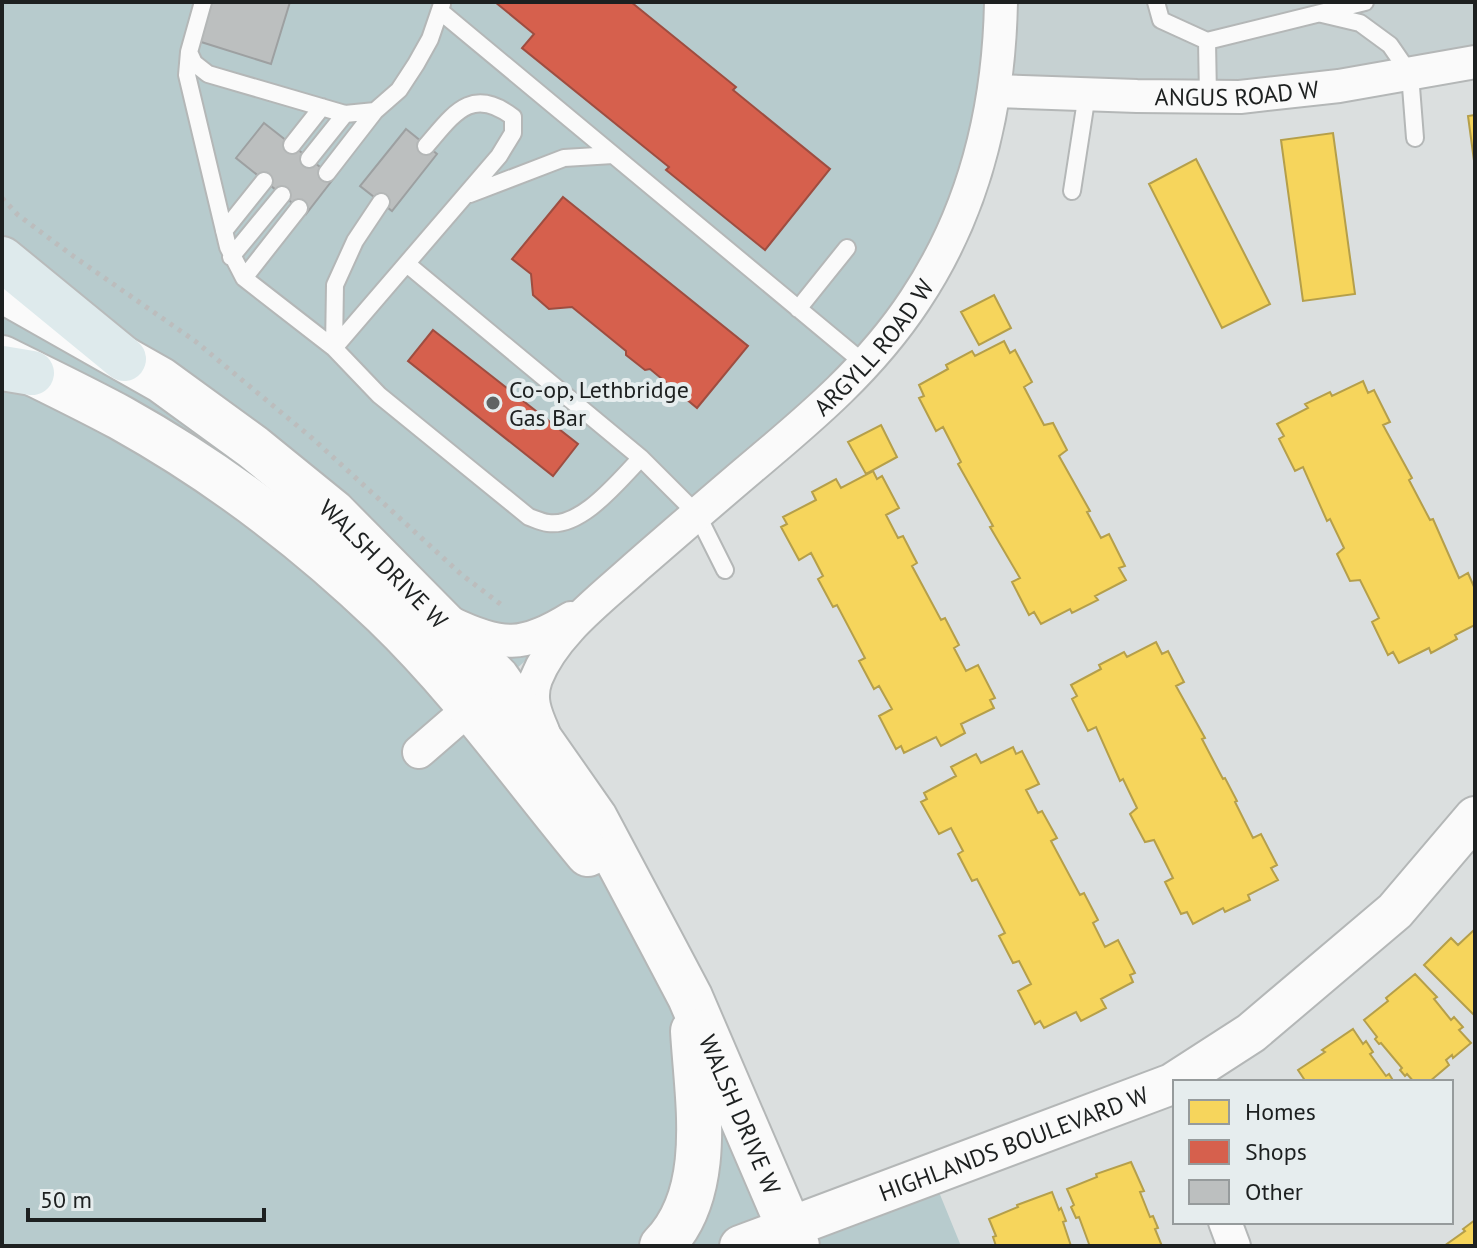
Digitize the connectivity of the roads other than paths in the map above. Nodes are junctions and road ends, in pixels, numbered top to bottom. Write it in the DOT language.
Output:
graph roads {
  1 [pos="203,2"];
  2 [pos="1001,2"];
  3 [pos="1156,2"];
  4 [pos="1365,2"];
  5 [pos="441,6"];
  6 [pos="1321,14"];
  7 [pos="1207,41"];
  8 [pos="189,52"];
  9 [pos="1475,62"];
  10 [pos="1410,74"];
  11 [pos="995,91"];
  12 [pos="1087,94"];
  13 [pos="1208,97"];
  14 [pos="322,107"];
  15 [pos="375,111"];
  16 [pos="345,114"];
  17 [pos="1415,138"];
  18 [pos="292,145"];
  19 [pos="426,146"];
  20 [pos="613,155"];
  21 [pos="309,159"];
  22 [pos="327,173"];
  23 [pos="264,181"];
  24 [pos="1072,191"];
  25 [pos="282,195"];
  26 [pos="466,195"];
  27 [pos="381,202"];
  28 [pos="299,208"];
  29 [pos="224,231"];
  30 [pos="847,248"];
  31 [pos="231,257"];
  32 [pos="2,259"];
  33 [pos="407,264"];
  34 [pos="244,278"];
  35 [pos="2,290"];
  36 [pos="798,309"];
  37 [pos="334,348"];
  38 [pos="124,359"];
  39 [pos="865,364"];
  40 [pos="12,366"];
  41 [pos="641,458"];
  42 [pos="697,514"];
  43 [pos="725,570"];
  44 [pos="598,602"];
  45 [pos="434,614"];
  46 [pos="471,707"];
  47 [pos="419,752"];
  48 [pos="559,763"];
  49 [pos="1475,817"];
  50 [pos="661,942"];
  51 [pos="690,997"];
  52 [pos="1184,1080"];
  53 [pos="1173,1088"];
  54 [pos="1226,1224"];
  55 [pos="793,1237"];
  56 [pos="662,1246"];
  57 [pos="740,1246"];
  58 [pos="1234,1246"];
  1 -- 8 [label="lane"];
  2 -- 11 [label="street, ARGYLL ROAD W"];
  3 -- 7 [label="lane"];
  4 -- 6 [label="lane"];
  5 -- 15 [label="lane"];
  5 -- 20 [label="lane"];
  6 -- 7 [label="lane"];
  6 -- 10 [label="lane"];
  7 -- 13 [label="lane"];
  8 -- 14 [label="lane"];
  8 -- 29 [label="lane"];
  9 -- 10 [label="street, ANGUS ROAD W"];
  10 -- 13 [label="street, ANGUS ROAD W"];
  10 -- 17 [label="lane"];
  11 -- 12 [label="street, ANGUS ROAD W"];
  11 -- 39 [label="street, ARGYLL ROAD W"];
  12 -- 13 [label="street, ANGUS ROAD W"];
  12 -- 24 [label="lane"];
  14 -- 16 [label="lane"];
  14 -- 18 [label="lane"];
  15 -- 16 [label="lane"];
  15 -- 22 [label="lane"];
  16 -- 21 [label="lane"];
  19 -- 26 [label="lane"];
  20 -- 26 [label="lane"];
  20 -- 36 [label="lane"];
  23 -- 29 [label="lane"];
  25 -- 31 [label="lane"];
  26 -- 33 [label="lane"];
  27 -- 37 [label="lane"];
  28 -- 34 [label="lane"];
  29 -- 31 [label="lane"];
  30 -- 36 [label="lane"];
  31 -- 34 [label="lane"];
  32 -- 38 [label="main road"];
  33 -- 37 [label="lane"];
  33 -- 41 [label="lane"];
  34 -- 37 [label="lane"];
  35 -- 38 [label="main road, WALSH DRIVE W"];
  36 -- 39 [label="lane"];
  37 -- 41 [label="lane"];
  38 -- 45 [label="main road, WALSH DRIVE W"];
  39 -- 42 [label="street, ARGYLL ROAD W"];
  40 -- 46 [label="main road, WALSH DRIVE W"];
  41 -- 42 [label="lane"];
  42 -- 43 [label="lane"];
  42 -- 44 [label="street, ARGYLL ROAD W"];
  44 -- 45 [label="street"];
  44 -- 48 [label="street"];
  45 -- 48 [label="main road, WALSH DRIVE W"];
  46 -- 47 [label="street"];
  46 -- 50 [label="main road, WALSH DRIVE W"];
  48 -- 50 [label="main road, WALSH DRIVE W"];
  49 -- 52 [label="street, HIGHLANDS BOULEVARD W"];
  50 -- 51 [label="main road, WALSH DRIVE W"];
  51 -- 55 [label="main road, WALSH DRIVE W"];
  51 -- 56 [label="main road"];
  53 -- 55 [label="street, HIGHLANDS BOULEVARD W"];
  54 -- 58 [label="street"];
  55 -- 57 [label="street, HIGHLANDS BOULEVARD W"];
}
